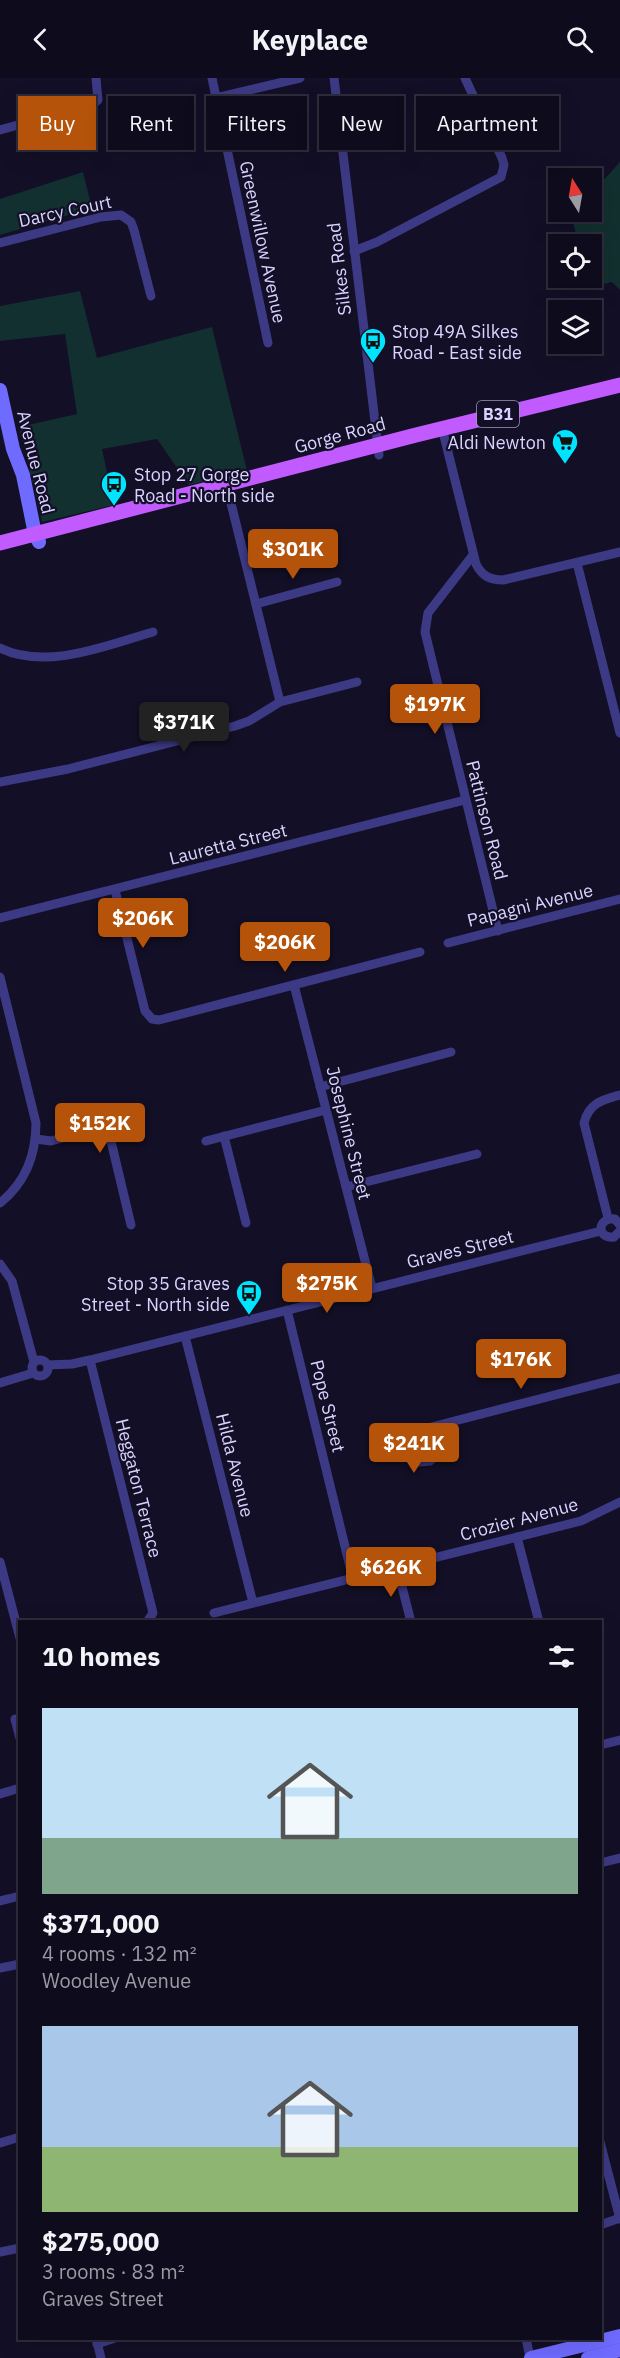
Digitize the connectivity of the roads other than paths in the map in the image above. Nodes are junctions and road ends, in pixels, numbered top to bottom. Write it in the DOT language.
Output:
graph roads {
  1 [pos="96,78"];
  2 [pos="212,78"];
  3 [pos="300,78"];
  4 [pos="334,78"];
  5 [pos="465,78"];
  6 [pos="216,96"];
  7 [pos="224,96"];
  8 [pos="0,130"];
  9 [pos="227,150"];
  10 [pos="0,243"];
  11 [pos="354,251"];
  12 [pos="151,296"];
  13 [pos="268,343"];
  14 [pos="620,385"];
  15 [pos="0,390"];
  16 [pos="620,394"];
  17 [pos="443,433"];
  18 [pos="378,450"];
  19 [pos="227,488"];
  20 [pos="37,538"];
  21 [pos="0,543"];
  22 [pos="0,552"];
  23 [pos="620,552"];
  24 [pos="473,555"];
  25 [pos="577,563"];
  26 [pos="337,582"];
  27 [pos="256,604"];
  28 [pos="153,632"];
  29 [pos="0,648"];
  30 [pos="357,682"];
  31 [pos="280,702"];
  32 [pos="620,733"];
  33 [pos="0,782"];
  34 [pos="465,800"];
  35 [pos="114,890"];
  36 [pos="620,899"];
  37 [pos="0,918"];
  38 [pos="498,931"];
  39 [pos="448,943"];
  40 [pos="420,952"];
  41 [pos="0,976"];
  42 [pos="294,985"];
  43 [pos="451,1052"];
  44 [pos="320,1087"];
  45 [pos="620,1095"];
  46 [pos="326,1110"];
  47 [pos="224,1136"];
  48 [pos="36,1139"];
  49 [pos="206,1141"];
  50 [pos="477,1154"];
  51 [pos="346,1187"];
  52 [pos="0,1203"];
  53 [pos="608,1218"];
  54 [pos="246,1223"];
  55 [pos="131,1224"];
  56 [pos="620,1225"];
  57 [pos="601,1231"];
  58 [pos="620,1231"];
  59 [pos="0,1264"];
  60 [pos="372,1288"];
  61 [pos="287,1310"];
  62 [pos="185,1336"];
  63 [pos="90,1360"];
  64 [pos="34,1362"];
  65 [pos="48,1365"];
  66 [pos="33,1373"];
  67 [pos="620,1378"];
  68 [pos="0,1383"];
  69 [pos="429,1428"];
  70 [pos="620,1502"];
  71 [pos="518,1537"];
  72 [pos="0,1562"];
  73 [pos="397,1567"];
  74 [pos="353,1579"];
  75 [pos="253,1603"];
  76 [pos="214,1613"];
  77 [pos="148,1620"];
  78 [pos="410,1620"];
  79 [pos="539,1620"];
  80 [pos="18,1630"];
  81 [pos="15,1719"];
  82 [pos="18,1730"];
  83 [pos="620,1740"];
  84 [pos="602,1744"];
  85 [pos="18,1789"];
  86 [pos="0,1794"];
  87 [pos="620,1858"];
  88 [pos="602,1862"];
  89 [pos="18,1896"];
  90 [pos="0,1901"];
  91 [pos="18,1964"];
  92 [pos="0,1968"];
  93 [pos="18,2138"];
  94 [pos="0,2143"];
  95 [pos="602,2150"];
  96 [pos="620,2218"];
  97 [pos="602,2224"];
  98 [pos="18,2248"];
  99 [pos="0,2252"];
  100 [pos="620,2336"];
  101 [pos="526,2340"];
  102 [pos="97,2341"];
  103 [pos="620,2350"];
  104 [pos="101,2358"];
  105 [pos="530,2358"];
  106 [pos="588,2358"];
  1 -- 8 [label="street"];
  2 -- 6 [label="street, Greenwillow Avenue"];
  3 -- 7 [label="street"];
  4 -- 11 [label="street, Silkes Road"];
  5 -- 11 [label="street"];
  9 -- 13 [label="street, Greenwillow Avenue"];
  10 -- 12 [label="street, Darcy Court"];
  11 -- 18 [label="street, Silkes Road"];
  14 -- 17 [label="main road, Gorge Road / B31"];
  15 -- 20 [label="street, Avenue Road"];
  16 -- 17 [label="main road, Gorge Road / B31"];
  17 -- 18 [label="main road, Gorge Road / B31"];
  17 -- 24 [label="street"];
  18 -- 19 [label="main road, Gorge Road / B31"];
  19 -- 20 [label="main road, Gorge Road / B31"];
  19 -- 27 [label="street"];
  20 -- 21 [label="main road, Gorge Road / B31"];
  20 -- 22 [label="main road, Gorge Road / B31"];
  23 -- 25 [label="street"];
  24 -- 25 [label="street"];
  24 -- 34 [label="street, Pattinson Road"];
  25 -- 32 [label="street"];
  26 -- 27 [label="street"];
  27 -- 31 [label="street"];
  28 -- 29 [label="street"];
  30 -- 31 [label="street"];
  31 -- 33 [label="street"];
  34 -- 35 [label="street, Lauretta Street"];
  34 -- 38 [label="street, Pattinson Road"];
  35 -- 37 [label="street, Lauretta Street"];
  35 -- 42 [label="street"];
  36 -- 38 [label="street, Papagni Avenue"];
  38 -- 39 [label="street, Papagni Avenue"];
  40 -- 42 [label="street"];
  41 -- 48 [label="street"];
  42 -- 44 [label="street, Josephine Street"];
  43 -- 44 [label="street"];
  44 -- 46 [label="street, Josephine Street"];
  45 -- 53 [label="street"];
  46 -- 47 [label="street"];
  46 -- 51 [label="street, Josephine Street"];
  47 -- 49 [label="street"];
  47 -- 54 [label="street"];
  48 -- 52 [label="street"];
  48 -- 55 [label="street"];
  50 -- 51 [label="street"];
  51 -- 60 [label="street, Josephine Street"];
  53 -- 56 [label="street"];
  53 -- 57 [label="street"];
  57 -- 58 [label="street, Graves Street"];
  57 -- 60 [label="street, Graves Street"];
  59 -- 64 [label="street"];
  60 -- 61 [label="street, Graves Street"];
  61 -- 62 [label="street, Graves Street"];
  61 -- 74 [label="street, Pope Street"];
  62 -- 63 [label="street, Graves Street"];
  62 -- 75 [label="street, Hilda Avenue"];
  63 -- 65 [label="street, Graves Street"];
  63 -- 77 [label="street, Heggaton Terrace"];
  64 -- 65 [label="street"];
  64 -- 66 [label="street"];
  65 -- 66 [label="street"];
  66 -- 68 [label="street"];
  67 -- 69 [label="street"];
  70 -- 71 [label="street, Crozier Avenue"];
  71 -- 73 [label="street, Crozier Avenue"];
  71 -- 79 [label="street"];
  72 -- 80 [label="street"];
  73 -- 74 [label="street, Crozier Avenue"];
  73 -- 78 [label="street"];
  74 -- 75 [label="street, Crozier Avenue"];
  75 -- 76 [label="street, Crozier Avenue"];
  81 -- 82 [label="street"];
  83 -- 84 [label="street"];
  85 -- 86 [label="street"];
  87 -- 88 [label="street"];
  89 -- 90 [label="street"];
  91 -- 92 [label="street"];
  93 -- 94 [label="street"];
  95 -- 96 [label="street"];
  96 -- 97 [label="street"];
  98 -- 99 [label="street"];
  100 -- 105 [label="street"];
  101 -- 105 [label="street"];
  102 -- 104 [label="street"];
  103 -- 106 [label="street"];
}
